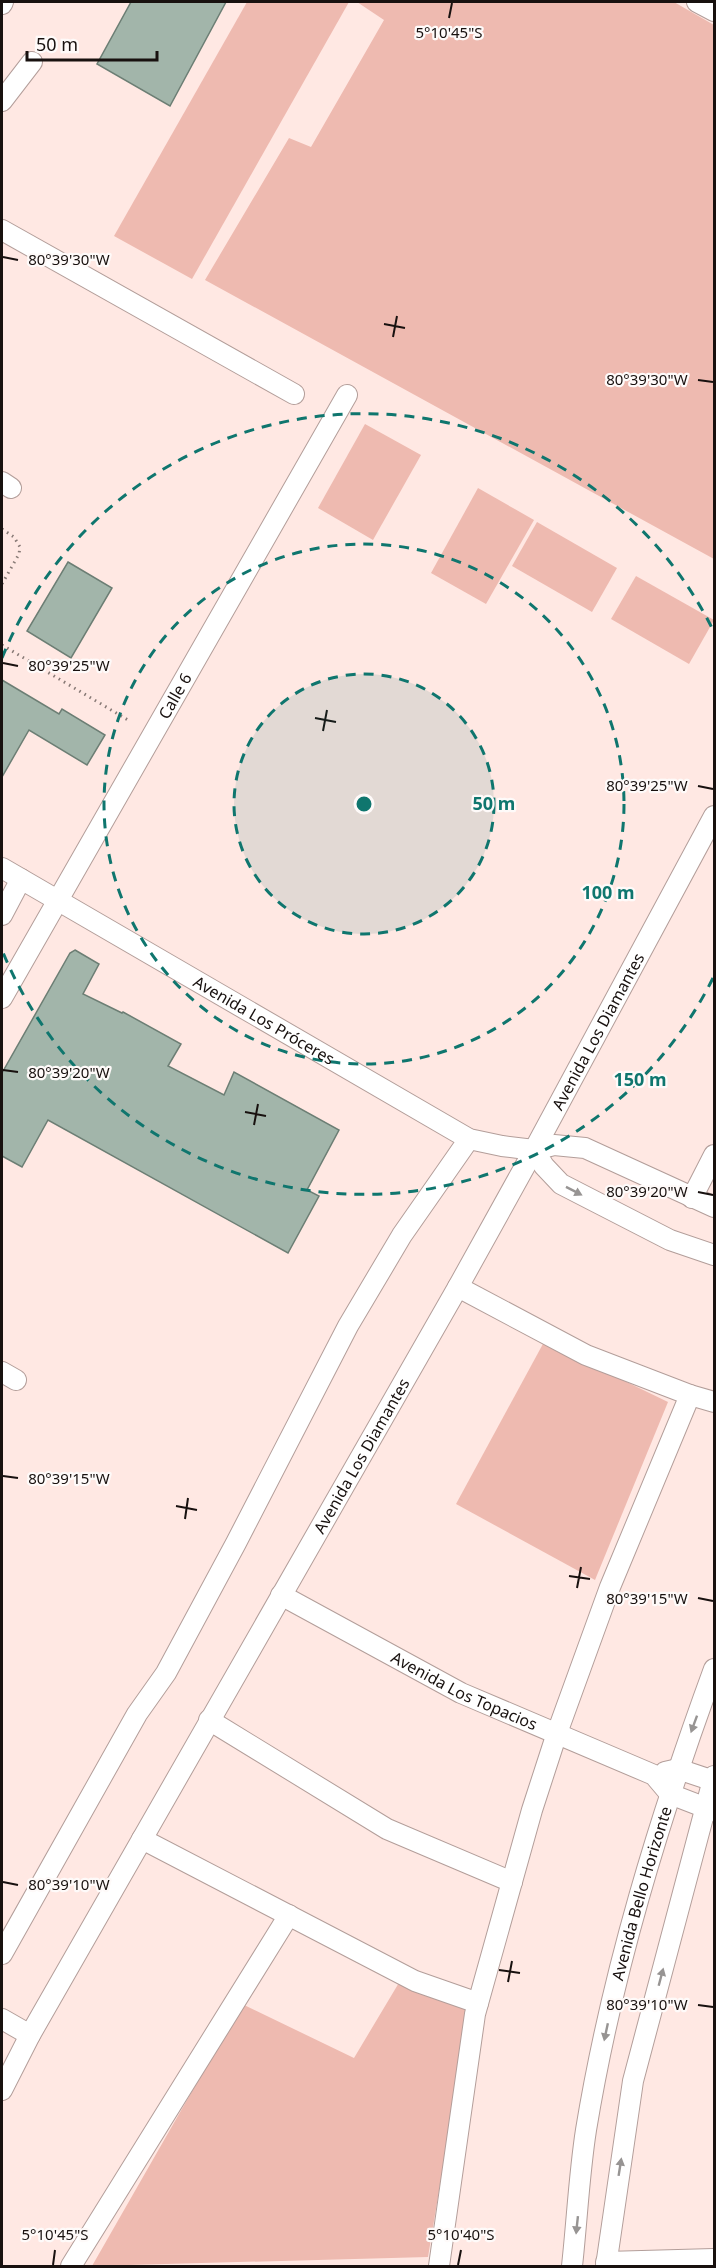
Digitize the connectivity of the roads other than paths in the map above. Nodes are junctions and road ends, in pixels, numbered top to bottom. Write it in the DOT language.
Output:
graph roads {
  1 [pos="697,2"];
  2 [pos="714,11"];
  3 [pos="32,62"];
  4 [pos="2,101"];
  5 [pos="2,230"];
  6 [pos="294,394"];
  7 [pos="347,395"];
  8 [pos="714,816"];
  9 [pos="2,868"];
  10 [pos="21,879"];
  11 [pos="58,899"];
  12 [pos="2,915"];
  13 [pos="2,998"];
  14 [pos="469,1139"];
  15 [pos="534,1150"];
  16 [pos="714,1155"];
  17 [pos="692,1198"];
  18 [pos="714,1207"];
  19 [pos="714,1255"];
  20 [pos="458,1287"];
  21 [pos="690,1395"];
  22 [pos="714,1402"];
  23 [pos="281,1595"];
  24 [pos="714,1669"];
  25 [pos="209,1720"];
  26 [pos="557,1733"];
  27 [pos="678,1769"];
  28 [pos="654,1775"];
  29 [pos="714,1780"];
  30 [pos="670,1794"];
  31 [pos="710,1809"];
  32 [pos="142,1839"];
  33 [pos="512,1882"];
  34 [pos="289,1916"];
  35 [pos="2,1954"];
  36 [pos="478,2003"];
  37 [pos="2,2019"];
  38 [pos="30,2036"];
  39 [pos="2,2090"];
  40 [pos="714,2259"];
  41 [pos="606,2264"];
  42 [pos="71,2266"];
  43 [pos="439,2266"];
  44 [pos="572,2266"];
  1 -- 2 [label="street"];
  3 -- 4 [label="street"];
  5 -- 6 [label="street"];
  7 -- 11 [label="street, Calle 6"];
  8 -- 15 [label="street, Avenida Los Diamantes"];
  9 -- 10 [label="street, Avenida Los Próceres"];
  10 -- 11 [label="street, Avenida Los Próceres"];
  10 -- 12 [label="street"];
  11 -- 13 [label="street, Calle 6"];
  11 -- 14 [label="street, Avenida Los Próceres"];
  14 -- 15 [label="street, Avenida Los Próceres"];
  14 -- 35 [label="street"];
  15 -- 17 [label="street, Avenida Los Próceres"];
  15 -- 19 [label="street, one-way"];
  15 -- 20 [label="street, Avenida Los Diamantes"];
  16 -- 17 [label="street"];
  17 -- 18 [label="street, Avenida Los Próceres"];
  20 -- 21 [label="street"];
  20 -- 23 [label="street, Avenida Los Diamantes"];
  21 -- 22 [label="street"];
  21 -- 26 [label="street"];
  23 -- 25 [label="street, Avenida Los Diamantes"];
  23 -- 26 [label="street, Avenida Los Topacios"];
  24 -- 27 [label="street, Avenida Bello Horizonte, one-way"];
  25 -- 32 [label="street, Avenida Los Diamantes"];
  25 -- 33 [label="street"];
  26 -- 28 [label="street, Avenida Los Topacios"];
  26 -- 33 [label="street"];
  27 -- 28 [label="street"];
  27 -- 29 [label="street"];
  27 -- 30 [label="street, Avenida Bello Horizonte"];
  28 -- 30 [label="street, Avenida Los Topacios"];
  29 -- 31 [label="street"];
  30 -- 31 [label="street, Avenida Los Topacios"];
  30 -- 44 [label="street, Avenida Bello Horizonte, one-way"];
  41 -- 31 [label="street, one-way"];
  32 -- 34 [label="street"];
  32 -- 38 [label="street, Avenida Los Diamantes"];
  33 -- 36 [label="street"];
  34 -- 36 [label="street"];
  34 -- 42 [label="street"];
  36 -- 43 [label="street"];
  37 -- 38 [label="street"];
  38 -- 39 [label="street, Avenida Los Diamantes"];
  40 -- 41 [label="street"];
}
